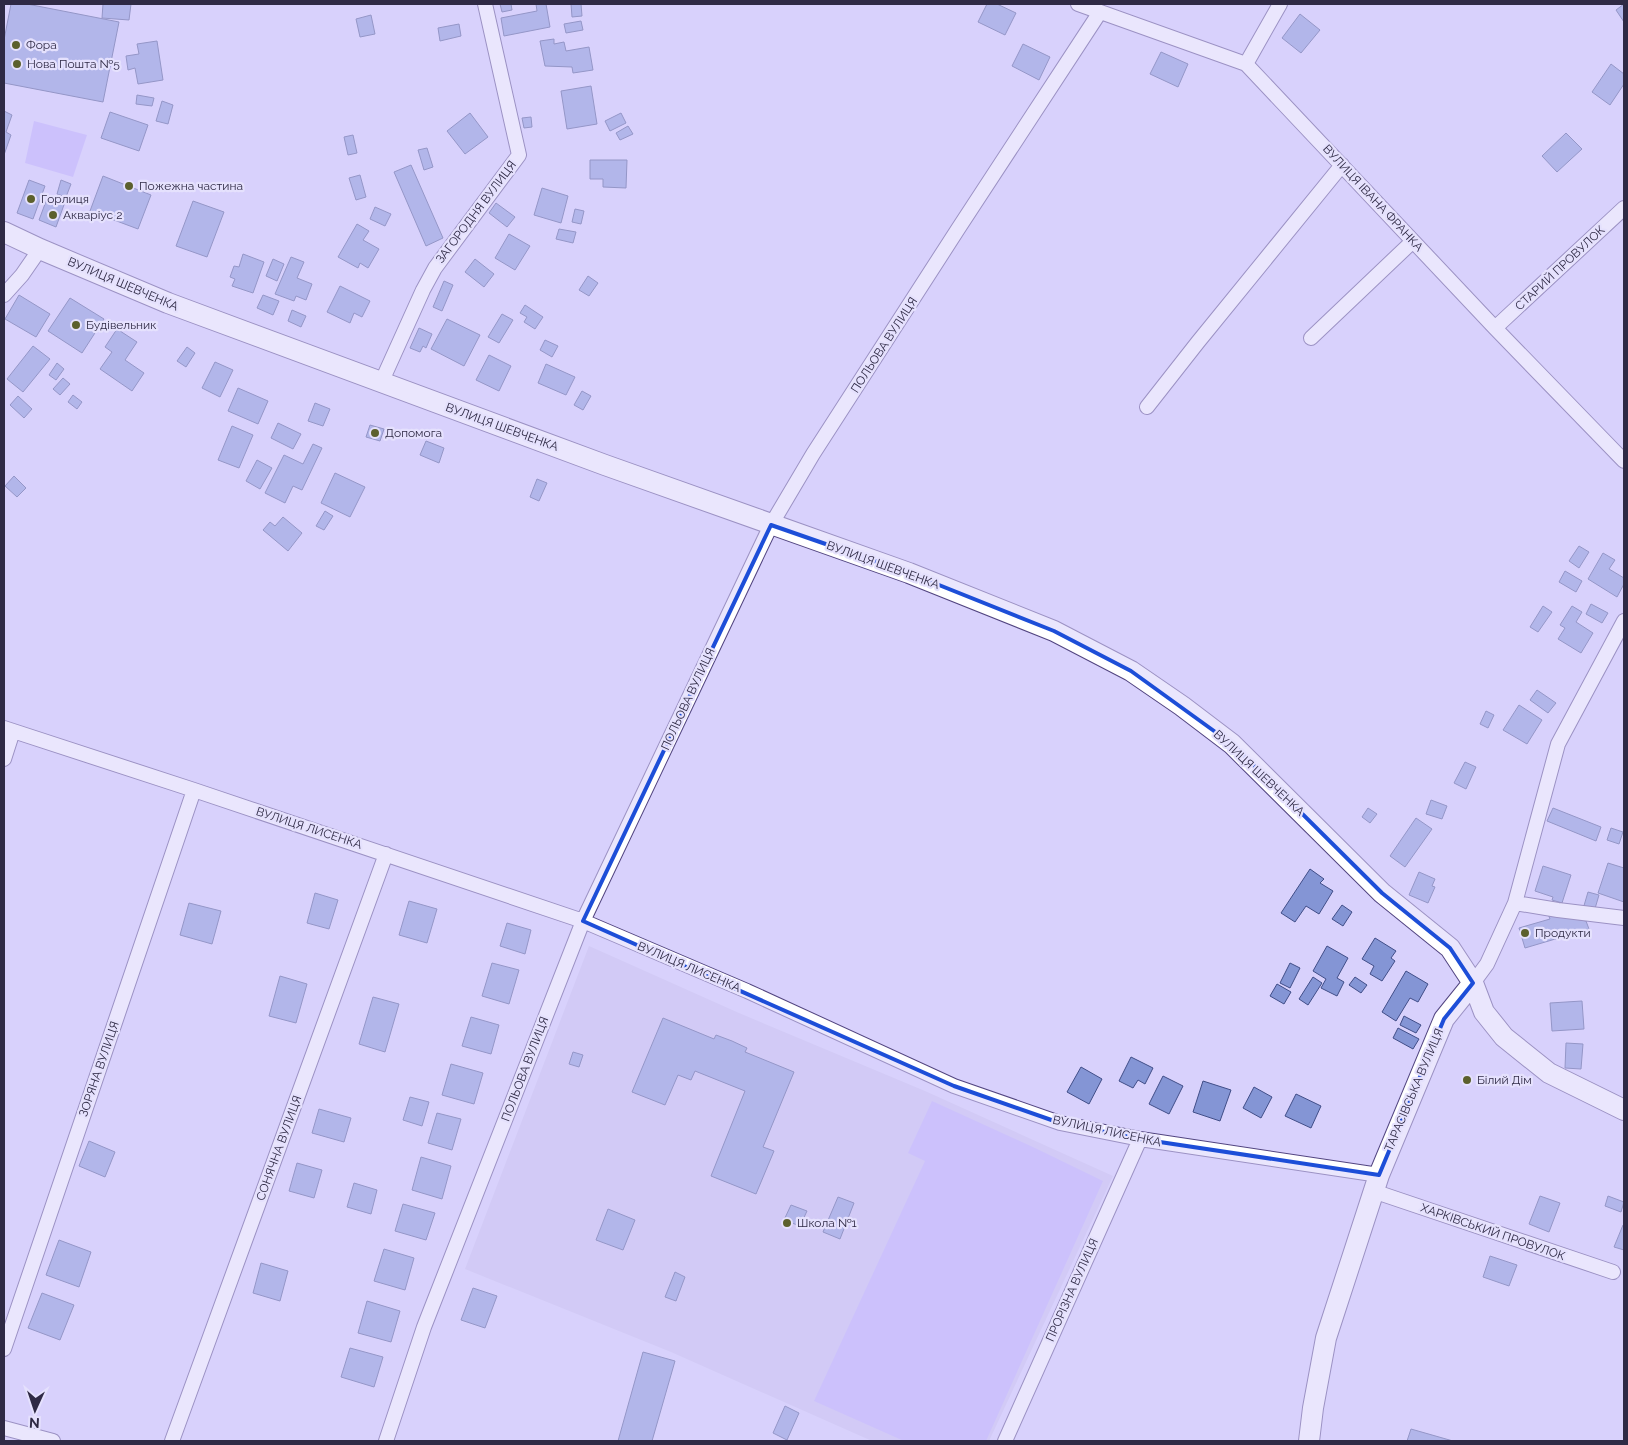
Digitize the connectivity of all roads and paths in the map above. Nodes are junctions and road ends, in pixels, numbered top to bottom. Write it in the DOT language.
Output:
graph roads {
  1 [pos="485,4"];
  2 [pos="1078,4"];
  3 [pos="1280,4"];
  4 [pos="1100,12"];
  5 [pos="1246,64"];
  6 [pos="1342,165"];
  7 [pos="1624,208"];
  8 [pos="4,232"];
  9 [pos="1413,241"];
  10 [pos="40,249"];
  11 [pos="4,295"];
  12 [pos="1495,328"];
  13 [pos="1312,338"];
  14 [pos="382,383"];
  15 [pos="1147,407"];
  16 [pos="1624,461"];
  17 [pos="772,525"];
  18 [pos="1624,621"];
  19 [pos="9,730"];
  20 [pos="4,759"];
  21 [pos="194,790"];
  22 [pos="386,854"];
  23 [pos="1514,903"];
  24 [pos="1624,918"];
  25 [pos="582,922"];
  26 [pos="1474,983"];
  27 [pos="1624,1110"];
  28 [pos="1140,1139"];
  29 [pos="1376,1183"];
  30 [pos="1613,1272"];
  31 [pos="4,1349"];
  32 [pos="4,1428"];
  33 [pos="53,1441"];
  34 [pos="172,1441"];
  35 [pos="386,1441"];
  36 [pos="1005,1441"];
  37 [pos="1309,1441"];
  1 -- 14 [label="street, ЗАГОРОДНЯ ВУЛИЦЯ"];
  2 -- 4 [label="street, ВУЛИЦЯ ІВАНА ФРАНКА"];
  3 -- 5 [label="street"];
  4 -- 5 [label="street, ВУЛИЦЯ ІВАНА ФРАНКА"];
  4 -- 17 [label="street, ПОЛЬОВА ВУЛИЦЯ"];
  5 -- 6 [label="street, ВУЛИЦЯ ІВАНА ФРАНКА"];
  6 -- 9 [label="street, ВУЛИЦЯ ІВАНА ФРАНКА"];
  6 -- 15 [label="street"];
  7 -- 12 [label="street, СТАРИЙ ПРОВУЛОК"];
  8 -- 10 [label="street, ВУЛИЦЯ ШЕВЧЕНКА"];
  9 -- 12 [label="street, ВУЛИЦЯ ІВАНА ФРАНКА"];
  9 -- 13 [label="street"];
  10 -- 11 [label="street"];
  10 -- 14 [label="street, ВУЛИЦЯ ШЕВЧЕНКА"];
  12 -- 16 [label="street, ВУЛИЦЯ ІВАНА ФРАНКА"];
  14 -- 17 [label="street, ВУЛИЦЯ ШЕВЧЕНКА"];
  17 -- 25 [label="street, ПОЛЬОВА ВУЛИЦЯ"];
  17 -- 26 [label="street, ВУЛИЦЯ ШЕВЧЕНКА"];
  18 -- 23 [label="street, ТАРАСІВСЬКА ВУЛИЦЯ"];
  19 -- 20 [label="street"];
  19 -- 21 [label="street, ВУЛИЦЯ ЛИСЕНКА"];
  21 -- 22 [label="street, ВУЛИЦЯ ЛИСЕНКА"];
  21 -- 31 [label="street, ЗОРЯНА ВУЛИЦЯ"];
  22 -- 25 [label="street, ВУЛИЦЯ ЛИСЕНКА"];
  22 -- 34 [label="street, СОНЯЧНА ВУЛИЦЯ"];
  23 -- 24 [label="street"];
  23 -- 26 [label="street, ТАРАСІВСЬКА ВУЛИЦЯ"];
  25 -- 28 [label="street, ВУЛИЦЯ ЛИСЕНКА"];
  25 -- 35 [label="street, ПОЛЬОВА ВУЛИЦЯ"];
  26 -- 27 [label="street, ВУЛИЦЯ ШЕВЧЕНКА"];
  26 -- 29 [label="street, ТАРАСІВСЬКА ВУЛИЦЯ"];
  28 -- 29 [label="street, ВУЛИЦЯ ЛИСЕНКА"];
  28 -- 36 [label="street, ПРОРІЗНА ВУЛИЦЯ"];
  29 -- 30 [label="street, ХАРКІВСЬКИЙ ПРОВУЛОК"];
  29 -- 37 [label="street, ТАРАСІВСЬКА ВУЛИЦЯ"];
  32 -- 33 [label="street"];
}
